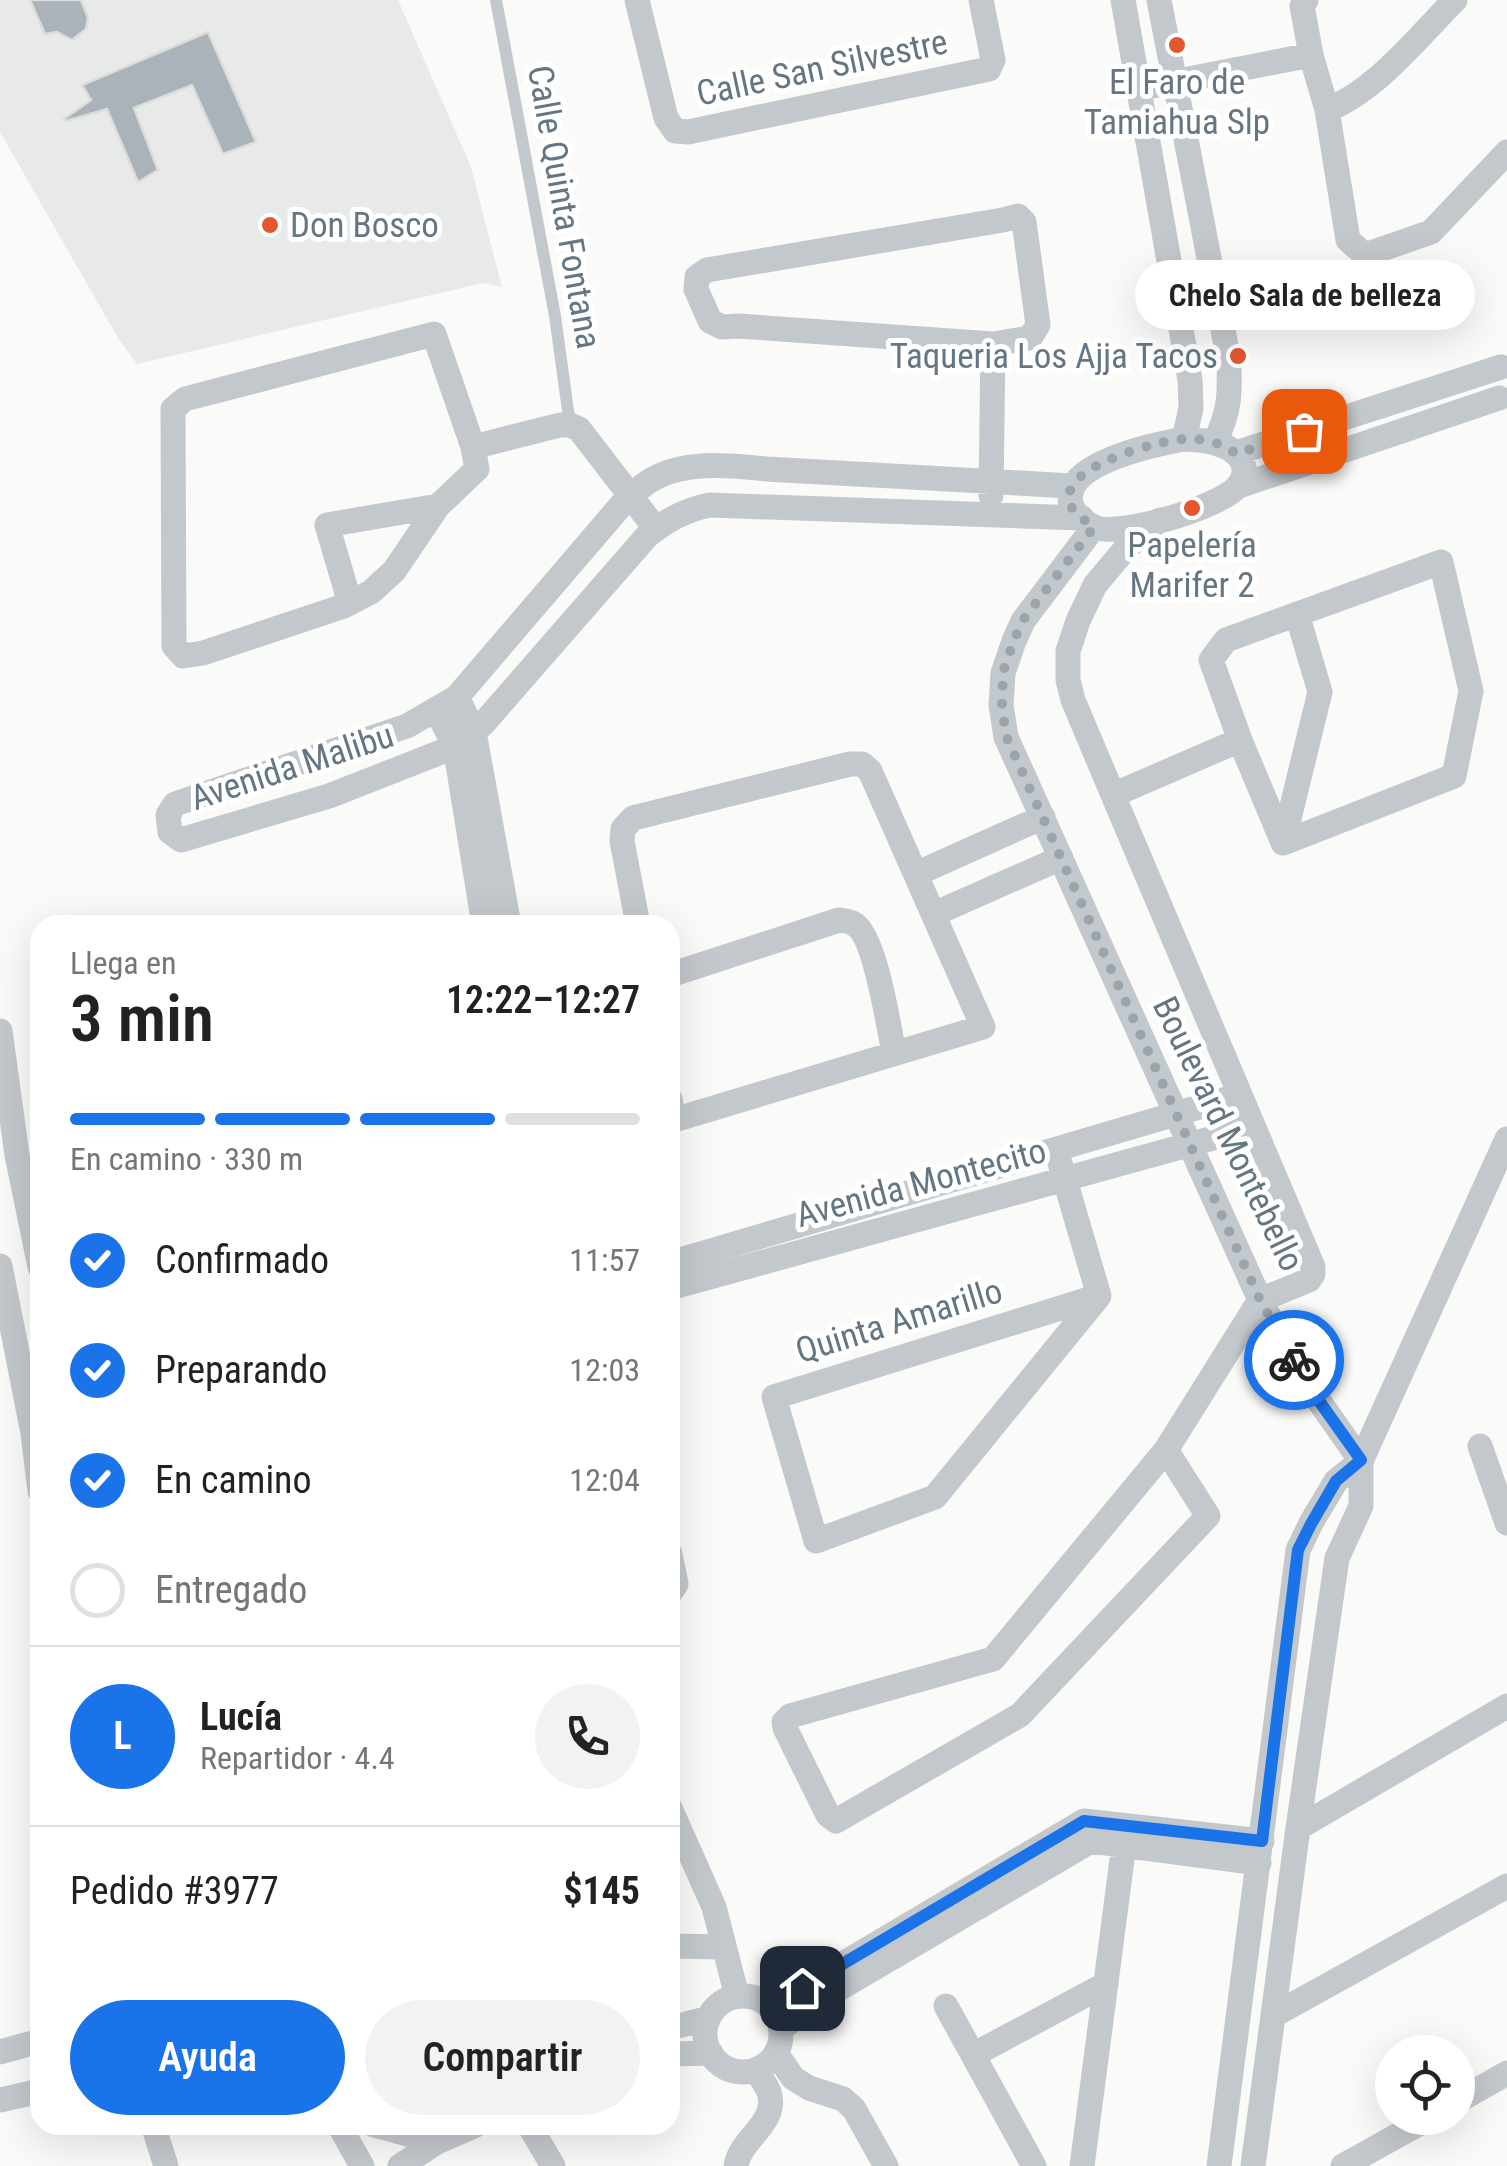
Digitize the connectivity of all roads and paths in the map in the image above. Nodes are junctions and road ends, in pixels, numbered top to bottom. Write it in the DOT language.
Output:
graph roads {
  1 [pos="496,0"];
  2 [pos="638,0"];
  3 [pos="981,0"];
  4 [pos="1123,0"];
  5 [pos="1160,0"];
  6 [pos="1306,0"];
  7 [pos="1455,0"];
  8 [pos="1310,55"];
  9 [pos="1174,82"];
  10 [pos="1137,89"];
  11 [pos="1327,110"];
  12 [pos="1507,152"];
  13 [pos="993,344"];
  14 [pos="1505,362"];
  15 [pos="1503,403"];
  16 [pos="570,425"];
  17 [pos="1184,439"];
  18 [pos="473,447"];
  19 [pos="1225,448"];
  20 [pos="991,482"];
  21 [pos="1072,486"];
  22 [pos="1239,486"];
  23 [pos="631,496"];
  24 [pos="438,506"];
  25 [pos="991,515"];
  26 [pos="1160,520"];
  27 [pos="1088,523"];
  28 [pos="656,528"];
  29 [pos="350,602"];
  30 [pos="1297,614"];
  31 [pos="447,704"];
  32 [pos="465,739"];
  33 [pos="1240,740"];
  34 [pos="1112,794"];
  35 [pos="1043,817"];
  36 [pos="1283,843"];
  37 [pos="1061,858"];
  38 [pos="916,874"];
  39 [pos="934,914"];
  40 [pos="483,915"];
  41 [pos="507,915"];
  42 [pos="636,915"];
  43 [pos="680,972"];
  44 [pos="0,1031"];
  45 [pos="894,1054"];
  46 [pos="1240,1094"];
  47 [pos="5,1107"];
  48 [pos="1175,1113"];
  49 [pos="680,1118"];
  50 [pos="1254,1128"];
  51 [pos="1507,1139"];
  52 [pos="1190,1146"];
  53 [pos="1056,1148"];
  54 [pos="1065,1179"];
  55 [pos="30,1218"];
  56 [pos="680,1260"];
  57 [pos="0,1266"];
  58 [pos="680,1285"];
  59 [pos="1099,1296"];
  60 [pos="1260,1300"];
  61 [pos="30,1419"];
  62 [pos="1480,1446"];
  63 [pos="1166,1450"];
  64 [pos="1361,1460"];
  65 [pos="1506,1515"];
  66 [pos="1507,1706"];
  67 [pos="1298,1828"];
  68 [pos="680,1830"];
  69 [pos="1125,1835"];
  70 [pos="1261,1852"];
  71 [pos="1294,1856"];
  72 [pos="1507,1886"];
  73 [pos="680,1946"];
  74 [pos="724,1947"];
  75 [pos="1106,1984"];
  76 [pos="736,1996"];
  77 [pos="946,2006"];
  78 [pos="1274,2015"];
  79 [pos="709,2018"];
  80 [pos="680,2025"];
  81 [pos="771,2040"];
  82 [pos="30,2043"];
  83 [pos="0,2052"];
  84 [pos="711,2053"];
  85 [pos="680,2054"];
  86 [pos="973,2055"];
  87 [pos="1507,2073"];
  88 [pos="1475,2091"];
  89 [pos="30,2093"];
  90 [pos="0,2100"];
  91 [pos="156,2135"];
  92 [pos="345,2135"];
  93 [pos="411,2135"];
  94 [pos="453,2135"];
  95 [pos="535,2135"];
  96 [pos="1401,2135"];
  97 [pos="437,2142"];
  98 [pos="1354,2164"];
  99 [pos="166,2166"];
  100 [pos="362,2166"];
  101 [pos="400,2166"];
  102 [pos="553,2166"];
  103 [pos="736,2166"];
  104 [pos="886,2166"];
  105 [pos="1034,2166"];
  106 [pos="1082,2166"];
  107 [pos="1219,2166"];
  108 [pos="1253,2166"];
  1 -- 16 [label="lane, Calle Quinta Fontana"];
  2 -- 3 [label="street, Calle San Silvestre"];
  4 -- 10 [label="street"];
  5 -- 9 [label="street"];
  6 -- 8 [label="street"];
  7 -- 11 [label="street"];
  8 -- 9 [label="street"];
  8 -- 11 [label="street"];
  9 -- 10 [label="street"];
  9 -- 19 [label="street"];
  10 -- 17 [label="street"];
  11 -- 12 [label="street"];
  13 -- 13 [label="street"];
  13 -- 20 [label="street"];
  14 -- 15 [label="street"];
  14 -- 19 [label="street"];
  15 -- 22 [label="street"];
  16 -- 18 [label="street"];
  16 -- 23 [label="street"];
  17 -- 19 [label="street"];
  17 -- 21 [label="street"];
  18 -- 24 [label="street"];
  18 -- 29 [label="street"];
  19 -- 22 [label="street"];
  20 -- 21 [label="street, Avenida Malibu"];
  20 -- 23 [label="street, Avenida Malibu"];
  20 -- 25 [label="street"];
  21 -- 27 [label="street"];
  22 -- 26 [label="street, Avenida Malibu"];
  23 -- 28 [label="street"];
  23 -- 31 [label="street, Avenida Malibu"];
  24 -- 29 [label="street"];
  24 -- 29 [label="street"];
  25 -- 27 [label="street, Avenida Malibu"];
  25 -- 28 [label="street, Avenida Malibu"];
  26 -- 27 [label="street, Avenida Malibu"];
  26 -- 34 [label="street, Boulevard Montebello"];
  27 -- 35 [label="street, Boulevard Montebello"];
  28 -- 32 [label="street, Avenida Malibu"];
  30 -- 33 [label="street"];
  30 -- 36 [label="street"];
  30 -- 36 [label="street"];
  31 -- 32 [label="street"];
  31 -- 32 [label="street, Avenida Malibu"];
  32 -- 40 [label="street"];
  32 -- 41 [label="street"];
  33 -- 34 [label="street"];
  33 -- 36 [label="street"];
  34 -- 46 [label="street, Boulevard Montebello"];
  35 -- 37 [label="street, Boulevard Montebello"];
  35 -- 38 [label="street"];
  37 -- 39 [label="street"];
  37 -- 48 [label="street, Boulevard Montebello"];
  38 -- 39 [label="street"];
  38 -- 42 [label="street"];
  39 -- 45 [label="street"];
  43 -- 45 [label="street"];
  44 -- 47 [label="street"];
  45 -- 49 [label="street"];
  46 -- 48 [label="street, Avenida Montecito"];
  46 -- 50 [label="street, Boulevard Montebello"];
  47 -- 55 [label="street"];
  48 -- 52 [label="street, Boulevard Montebello"];
  48 -- 53 [label="street, Avenida Montecito"];
  50 -- 52 [label="street, Avenida Montecito"];
  50 -- 60 [label="street, Boulevard Montebello"];
  51 -- 64 [label="street"];
  52 -- 54 [label="street, Avenida Montecito"];
  52 -- 60 [label="street, Boulevard Montebello"];
  53 -- 54 [label="street"];
  53 -- 56 [label="street, Avenida Montecito"];
  54 -- 58 [label="street, Avenida Montecito"];
  54 -- 59 [label="street"];
  57 -- 61 [label="street"];
  59 -- 59 [label="street, Quinta Amarillo"];
  60 -- 63 [label="street"];
  60 -- 64 [label="street"];
  62 -- 65 [label="street"];
  63 -- 63 [label="street"];
  64 -- 67 [label="street"];
  64 -- 70 [label="street"];
  66 -- 67 [label="street"];
  67 -- 71 [label="street"];
  68 -- 74 [label="street"];
  69 -- 70 [label="street"];
  69 -- 75 [label="street"];
  69 -- 81 [label="street"];
  70 -- 71 [label="street"];
  70 -- 107 [label="street"];
  71 -- 78 [label="street"];
  72 -- 78 [label="street"];
  73 -- 74 [label="street"];
  74 -- 76 [label="street"];
  75 -- 86 [label="street"];
  75 -- 106 [label="street"];
  76 -- 79 [label="street"];
  76 -- 81 [label="street"];
  77 -- 86 [label="street"];
  78 -- 108 [label="street"];
  79 -- 80 [label="street"];
  79 -- 84 [label="street"];
  81 -- 84 [label="street"];
  81 -- 103 [label="street"];
  81 -- 104 [label="street"];
  82 -- 83 [label="street"];
  84 -- 85 [label="street"];
  86 -- 105 [label="street"];
  87 -- 88 [label="street"];
  89 -- 90 [label="street"];
  91 -- 99 [label="street"];
  92 -- 100 [label="street"];
  93 -- 97 [label="street"];
  94 -- 97 [label="street"];
  95 -- 102 [label="street"];
  96 -- 98 [label="street"];
  97 -- 101 [label="street"];
}
